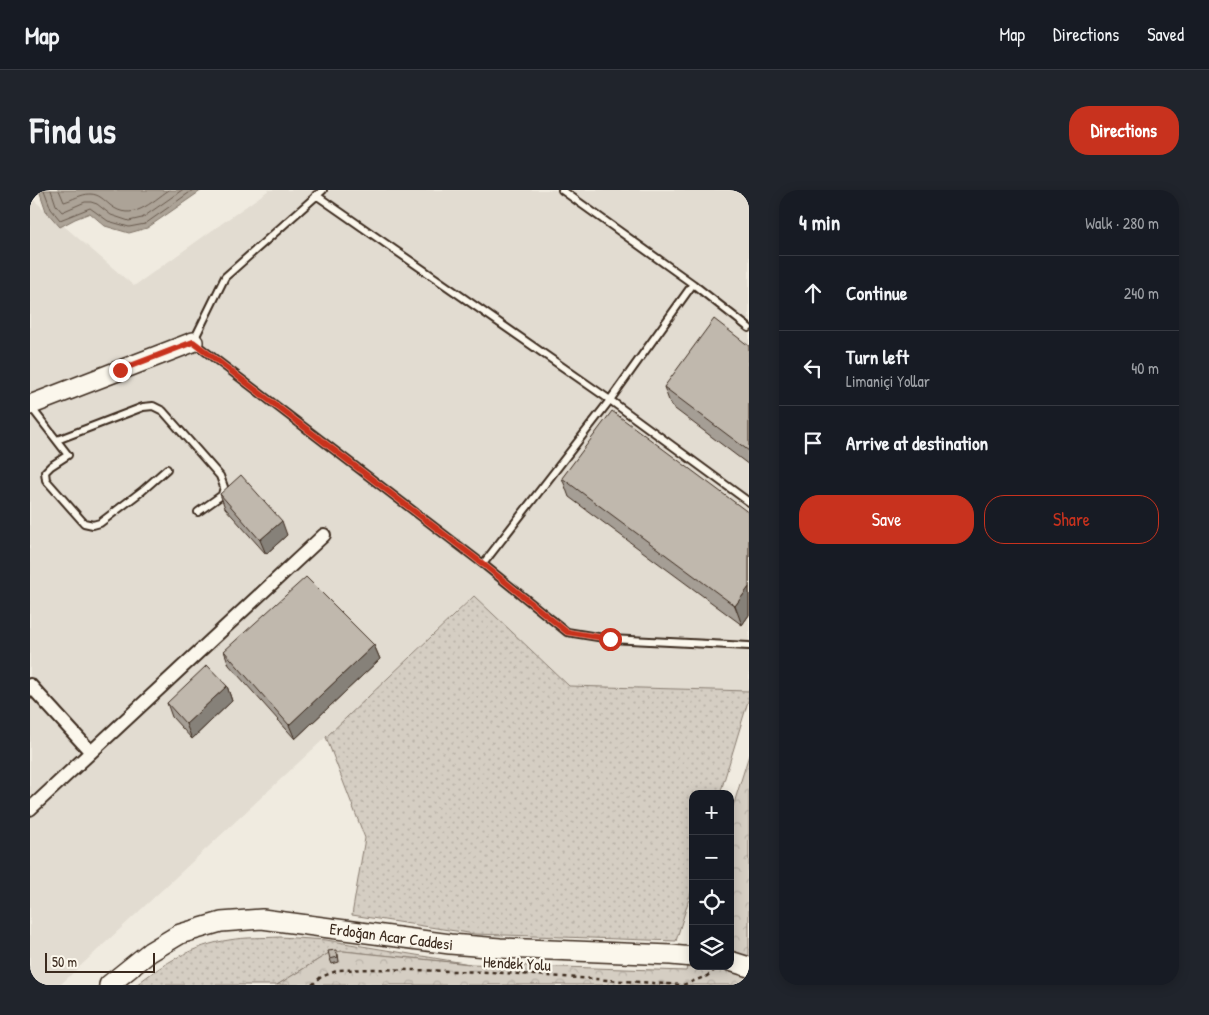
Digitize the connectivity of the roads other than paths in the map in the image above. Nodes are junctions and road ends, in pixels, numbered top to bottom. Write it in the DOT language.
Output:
graph roads {
  1 [pos="323,190"];
  2 [pos="562,190"];
  3 [pos="316,196"];
  4 [pos="693,284"];
  5 [pos="749,328"];
  6 [pos="193,342"];
  7 [pos="610,400"];
  8 [pos="30,406"];
  9 [pos="57,440"];
  10 [pos="168,469"];
  11 [pos="749,502"];
  12 [pos="198,512"];
  13 [pos="324,536"];
  14 [pos="483,564"];
  15 [pos="749,646"];
  16 [pos="30,685"];
  17 [pos="90,752"];
  18 [pos="30,809"];
  19 [pos="689,956"];
  20 [pos="734,963"];
  21 [pos="749,967"];
  22 [pos="109,985"];
  1 -- 3 [label="lane"];
  2 -- 4 [label="lane"];
  3 -- 6 [label="lane"];
  3 -- 7 [label="lane"];
  4 -- 5 [label="lane"];
  4 -- 7 [label="lane"];
  6 -- 8 [label="main road"];
  6 -- 14 [label="lane"];
  7 -- 11 [label="lane"];
  7 -- 14 [label="lane"];
  8 -- 9 [label="lane"];
  9 -- 10 [label="lane"];
  9 -- 12 [label="lane"];
  13 -- 17 [label="street"];
  14 -- 15 [label="lane"];
  16 -- 17 [label="street"];
  17 -- 18 [label="street"];
  19 -- 22 [label="main road, Erdoğan Acar Caddesi"];
  20 -- 21 [label="main road"];
}
